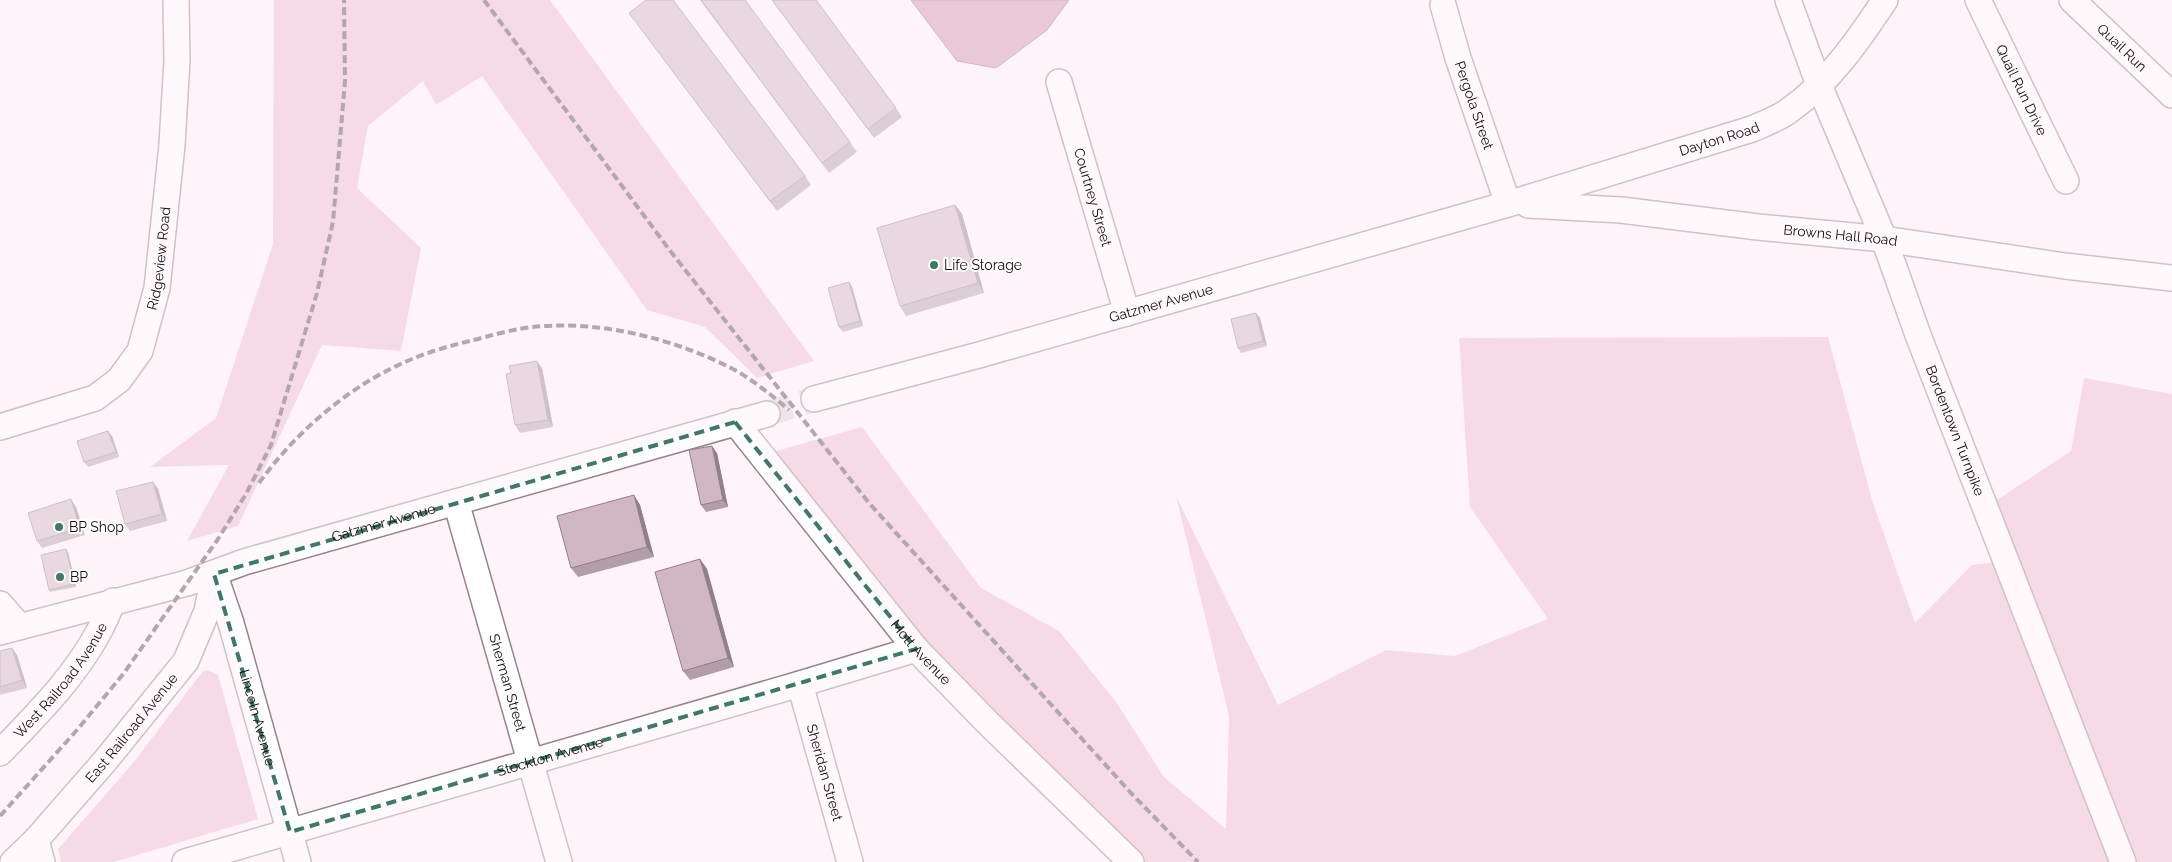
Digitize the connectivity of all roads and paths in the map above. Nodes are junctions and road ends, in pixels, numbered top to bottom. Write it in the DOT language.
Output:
graph roads {
  1 [pos="176,0"];
  2 [pos="1788,0"];
  3 [pos="1885,0"];
  4 [pos="1978,0"];
  5 [pos="2072,0"];
  6 [pos="1443,5"];
  7 [pos="1059,82"];
  8 [pos="1819,85"];
  9 [pos="2172,95"];
  10 [pos="2066,181"];
  11 [pos="1508,204"];
  12 [pos="1884,240"];
  13 [pos="2172,278"];
  14 [pos="1127,313"];
  15 [pos="814,399"];
  16 [pos="767,414"];
  17 [pos="734,422"];
  18 [pos="0,427"];
  19 [pos="456,502"];
  20 [pos="214,574"];
  21 [pos="112,601"];
  22 [pos="0,604"];
  23 [pos="10,629"];
  24 [pos="916,649"];
  25 [pos="800,684"];
  26 [pos="0,753"];
  27 [pos="531,761"];
  28 [pos="290,832"];
  29 [pos="39,851"];
  30 [pos="13,862"];
  31 [pos="184,862"];
  32 [pos="298,862"];
  33 [pos="559,862"];
  34 [pos="850,862"];
  35 [pos="1131,862"];
  36 [pos="2123,862"];
  1 -- 18 [label="street, Ridgeview Road"];
  2 -- 8 [label="street, Bordentown Turnpike"];
  3 -- 8 [label="street, Dayton Road"];
  4 -- 10 [label="street, Quail Run Drive"];
  5 -- 9 [label="street, Quail Run"];
  6 -- 11 [label="street, Pergola Street"];
  7 -- 14 [label="street, Courtney Street"];
  8 -- 11 [label="street, Dayton Road"];
  8 -- 12 [label="street, Bordentown Turnpike"];
  11 -- 12 [label="street, Browns Hall Road"];
  11 -- 14 [label="street, Gatzmer Avenue"];
  12 -- 13 [label="street, Browns Hall Road"];
  12 -- 36 [label="street, Bordentown Turnpike"];
  14 -- 15 [label="street, Gatzmer Avenue"];
  16 -- 17 [label="street, Gatzmer Avenue"];
  17 -- 19 [label="street, Gatzmer Avenue"];
  17 -- 24 [label="street, Mott Avenue"];
  19 -- 20 [label="street, Gatzmer Avenue"];
  19 -- 27 [label="street, Sherman Street"];
  20 -- 21 [label="street, Gatzmer Avenue"];
  20 -- 28 [label="street, Lincoln Avenue"];
  20 -- 29 [label="street, East Railroad Avenue"];
  21 -- 23 [label="street, Gatzmer Avenue"];
  21 -- 26 [label="street, West Railroad Avenue"];
  22 -- 23 [label="street"];
  24 -- 25 [label="street, Stockton Avenue"];
  24 -- 35 [label="street, Mott Avenue"];
  25 -- 27 [label="street, Stockton Avenue"];
  25 -- 34 [label="street, Sheridan Street"];
  27 -- 28 [label="street, Stockton Avenue"];
  27 -- 33 [label="street, Sherman Street"];
  28 -- 31 [label="street, Stockton Avenue"];
  28 -- 32 [label="street, Lincoln Avenue"];
  29 -- 30 [label="street, East Railroad Avenue"];
}
